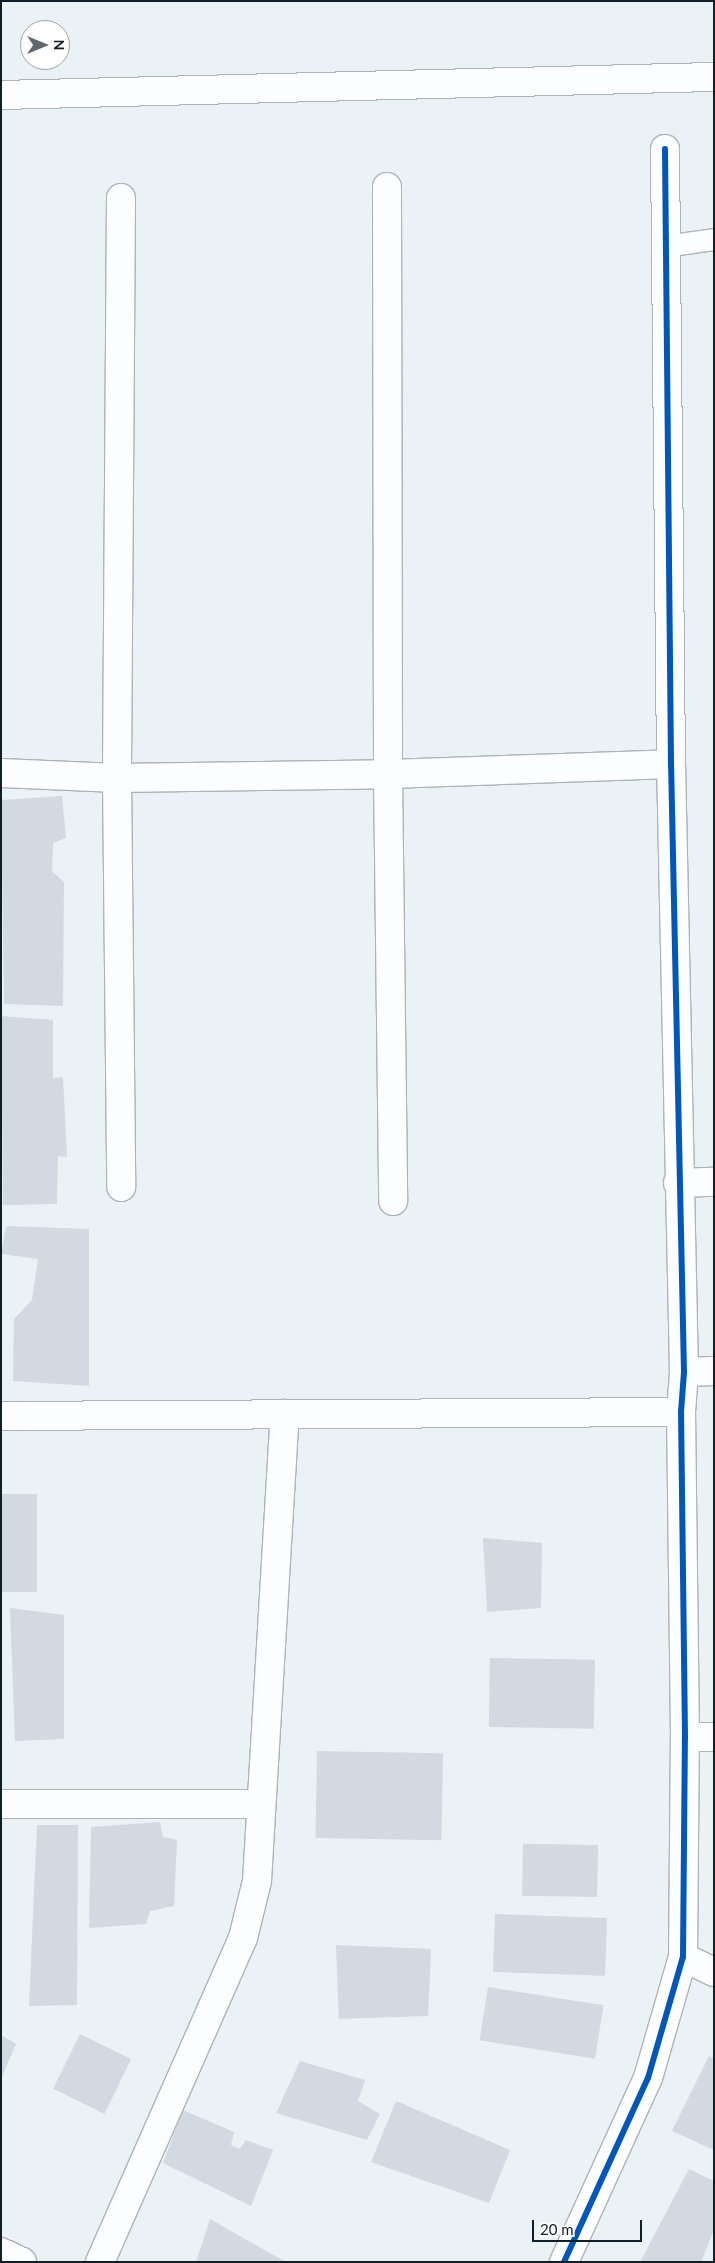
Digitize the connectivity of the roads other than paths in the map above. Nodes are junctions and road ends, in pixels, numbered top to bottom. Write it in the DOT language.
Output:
graph roads {
  1 [pos="714,77"];
  2 [pos="1,95"];
  3 [pos="664,149"];
  4 [pos="387,187"];
  5 [pos="121,198"];
  6 [pos="714,239"];
  7 [pos="665,246"];
  8 [pos="671,764"];
  9 [pos="1,773"];
  10 [pos="388,774"];
  11 [pos="117,778"];
  12 [pos="714,1182"];
  13 [pos="678,1183"];
  14 [pos="122,1187"];
  15 [pos="393,1201"];
  16 [pos="714,1371"];
  17 [pos="684,1372"];
  18 [pos="681,1412"];
  19 [pos="285,1414"];
  20 [pos="1,1416"];
  21 [pos="685,1737"];
  22 [pos="714,1737"];
  23 [pos="1,1804"];
  24 [pos="261,1804"];
  25 [pos="683,1957"];
  26 [pos="714,1972"];
  27 [pos="1,2252"];
  28 [pos="22,2262"];
  29 [pos="100,2262"];
  30 [pos="564,2262"];
  1 -- 2 [label="street"];
  3 -- 7 [label="street"];
  4 -- 10 [label="street"];
  5 -- 11 [label="street"];
  6 -- 7 [label="lane"];
  7 -- 8 [label="street"];
  8 -- 10 [label="street"];
  8 -- 13 [label="street"];
  9 -- 11 [label="street"];
  10 -- 11 [label="street"];
  10 -- 15 [label="street"];
  11 -- 14 [label="street"];
  12 -- 13 [label="street"];
  13 -- 17 [label="street"];
  16 -- 17 [label="street"];
  17 -- 18 [label="street"];
  18 -- 19 [label="street"];
  18 -- 21 [label="street"];
  19 -- 20 [label="street"];
  19 -- 24 [label="street"];
  21 -- 22 [label="street"];
  21 -- 25 [label="street"];
  23 -- 24 [label="street"];
  24 -- 29 [label="street"];
  25 -- 26 [label="street"];
  25 -- 30 [label="street"];
  27 -- 28 [label="street"];
}
